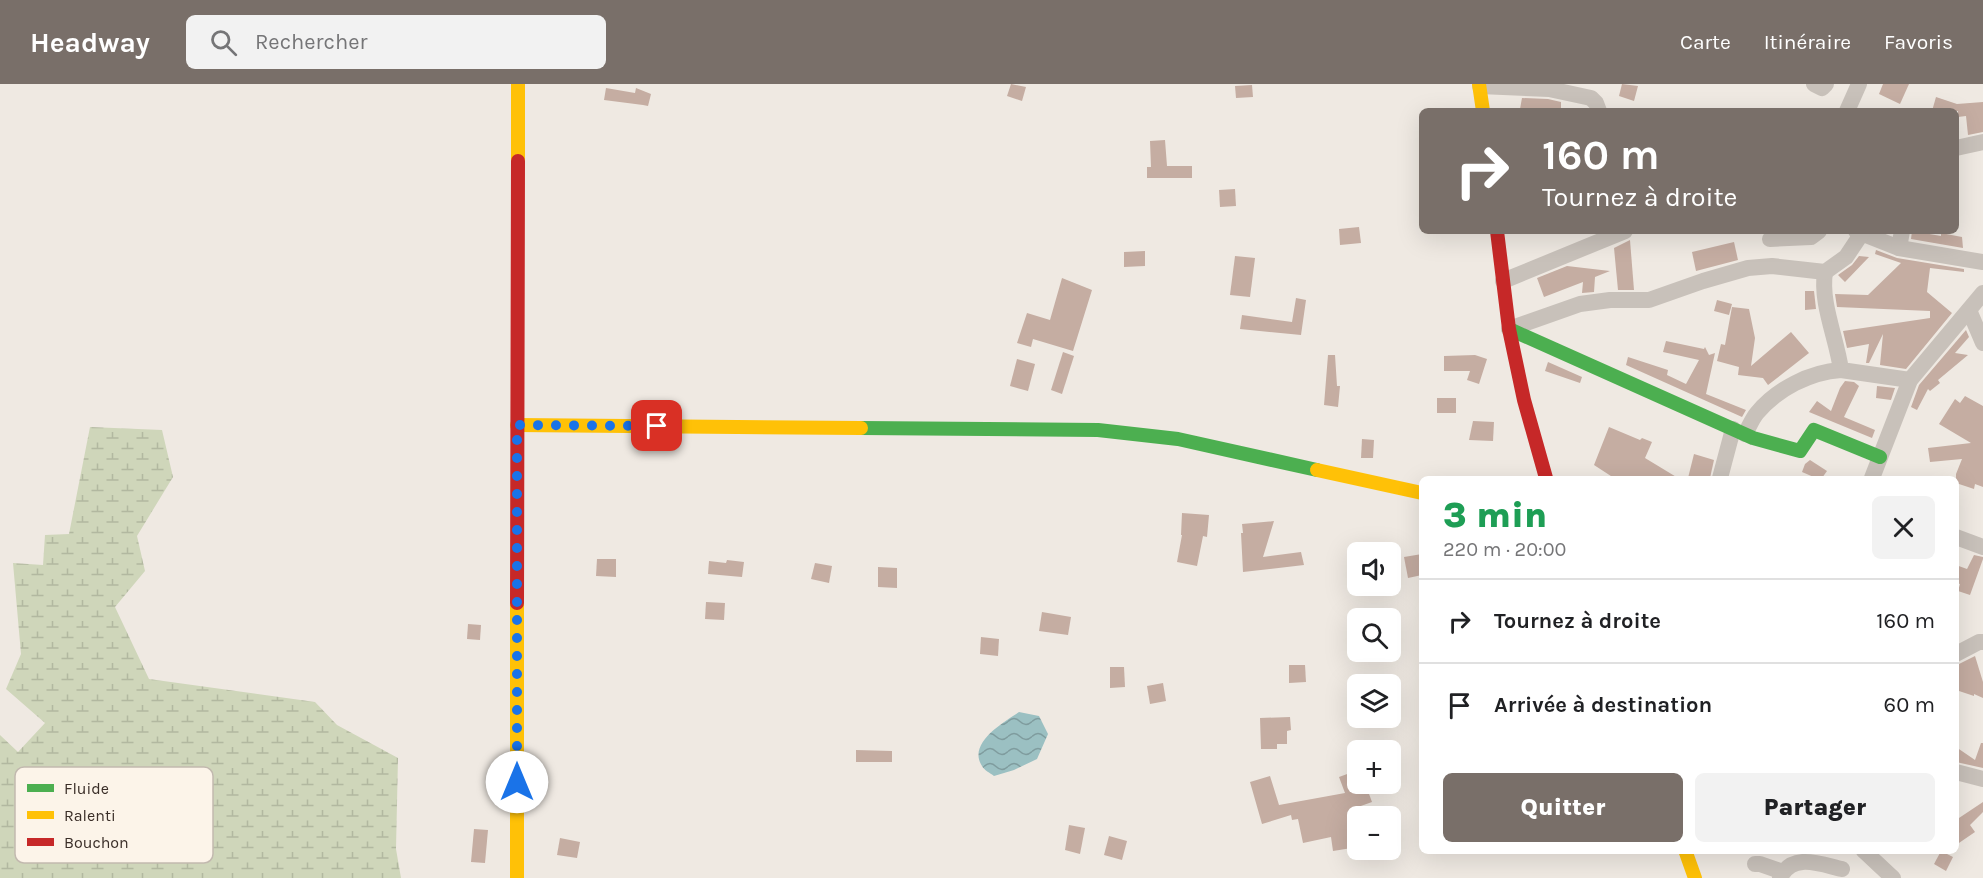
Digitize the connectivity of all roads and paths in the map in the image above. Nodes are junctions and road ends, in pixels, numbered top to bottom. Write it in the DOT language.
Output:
graph roads {
  1 [pos="518,84"];
  2 [pos="1814,84"];
  3 [pos="1826,84"];
  4 [pos="1859,84"];
  5 [pos="1479,85"];
  6 [pos="1483,108"];
  7 [pos="1598,108"];
  8 [pos="1848,108"];
  9 [pos="1983,142"];
  10 [pos="1959,147"];
  11 [pos="1497,234"];
  12 [pos="1618,234"];
  13 [pos="1816,234"];
  14 [pos="1858,234"];
  15 [pos="1864,234"];
  16 [pos="1901,234"];
  17 [pos="1770,239"];
  18 [pos="1899,248"];
  19 [pos="1983,262"];
  20 [pos="1825,272"];
  21 [pos="1503,281"];
  22 [pos="1983,293"];
  23 [pos="1969,310"];
  24 [pos="1509,329"];
  25 [pos="1983,343"];
  26 [pos="1841,370"];
  27 [pos="1910,380"];
  28 [pos="517,425"];
  29 [pos="1739,431"];
  30 [pos="1880,457"];
  31 [pos="1545,476"];
  32 [pos="1721,476"];
  33 [pos="1873,476"];
  34 [pos="1419,492"];
  35 [pos="1959,538"];
  36 [pos="1983,547"];
  37 [pos="1983,642"];
  38 [pos="1959,652"];
  39 [pos="1959,773"];
  40 [pos="1983,779"];
  41 [pos="1686,854"];
  42 [pos="1868,854"];
  43 [pos="1755,864"];
  44 [pos="1842,869"];
  45 [pos="1781,875"];
  46 [pos="517,878"];
  47 [pos="1695,878"];
  48 [pos="1893,878"];
  1 -- 28 [label="street"];
  2 -- 3 [label="street"];
  4 -- 8 [label="street"];
  5 -- 6 [label="street"];
  5 -- 7 [label="street"];
  9 -- 10 [label="street"];
  11 -- 21 [label="street"];
  12 -- 21 [label="street"];
  13 -- 17 [label="street"];
  14 -- 20 [label="street"];
  15 -- 18 [label="street"];
  16 -- 18 [label="street"];
  18 -- 19 [label="street"];
  20 -- 24 [label="street"];
  20 -- 26 [label="street"];
  21 -- 24 [label="street"];
  22 -- 23 [label="street"];
  23 -- 25 [label="street"];
  23 -- 27 [label="street"];
  24 -- 29 [label="street"];
  24 -- 31 [label="street"];
  26 -- 27 [label="street"];
  26 -- 29 [label="street"];
  27 -- 30 [label="street"];
  28 -- 34 [label="street"];
  28 -- 46 [label="street"];
  29 -- 30 [label="street"];
  29 -- 32 [label="street"];
  30 -- 33 [label="street"];
  35 -- 36 [label="street"];
  37 -- 38 [label="street"];
  39 -- 40 [label="street"];
  41 -- 47 [label="street"];
  42 -- 48 [label="street"];
  43 -- 45 [label="street"];
  44 -- 45 [label="street"];
}
